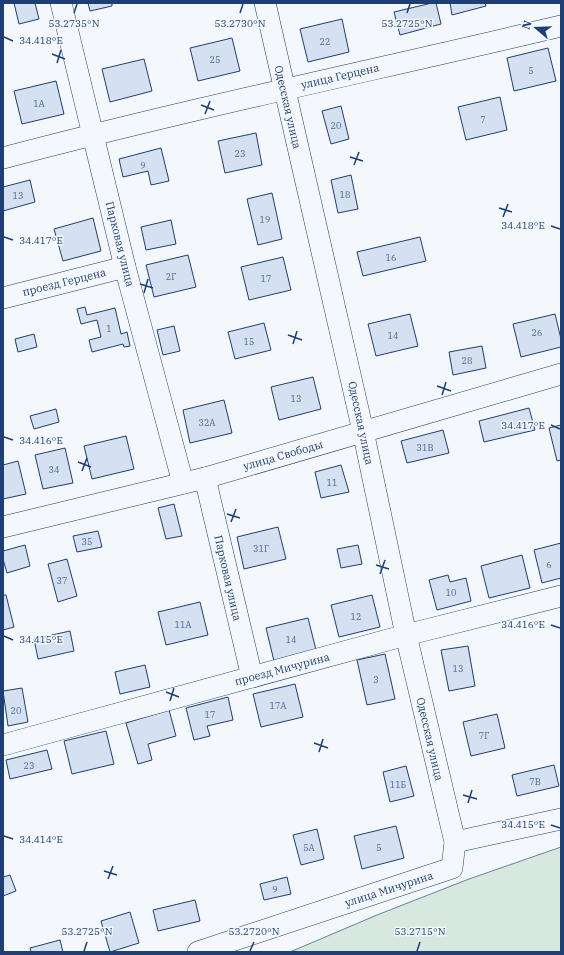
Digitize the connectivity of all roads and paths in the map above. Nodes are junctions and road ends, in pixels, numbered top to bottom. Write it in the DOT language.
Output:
graph roads {
  1 [pos="61,3"];
  2 [pos="265,3"];
  3 [pos="561,26"];
  4 [pos="284,88"];
  5 [pos="93,134"];
  6 [pos="3,158"];
  7 [pos="125,266"];
  8 [pos="3,298"];
  9 [pos="561,374"];
  10 [pos="363,432"];
  11 [pos="205,478"];
  12 [pos="183,483"];
  13 [pos="3,527"];
  14 [pos="561,596"];
  15 [pos="406,635"];
  16 [pos="252,677"];
  17 [pos="3,745"];
  18 [pos="561,819"];
  19 [pos="455,842"];
  20 [pos="198,952"];
  1 -- 5 [label="street, Парковая улица"];
  2 -- 4 [label="street, Одесская улица"];
  3 -- 4 [label="street, улица Герцена"];
  4 -- 5 [label="street, улица Герцена"];
  4 -- 10 [label="street, Одесская улица"];
  5 -- 6 [label="street, улица Герцена"];
  5 -- 7 [label="street, Парковая улица"];
  7 -- 8 [label="street, проезд Герцена"];
  7 -- 12 [label="street, Парковая улица"];
  9 -- 10 [label="street, улица Свободы"];
  10 -- 11 [label="street, улица Свободы"];
  10 -- 15 [label="street, Одесская улица"];
  11 -- 12 [label="street, улица Свободы"];
  11 -- 16 [label="street, Парковая улица"];
  12 -- 13 [label="street, улица Свободы"];
  14 -- 15 [label="street, проезд Мичурина"];
  15 -- 16 [label="street, проезд Мичурина"];
  15 -- 19 [label="street, Одесская улица"];
  16 -- 17 [label="street, проезд Мичурина"];
  18 -- 19 [label="street"];
  19 -- 20 [label="street, улица Мичурина"];
}
